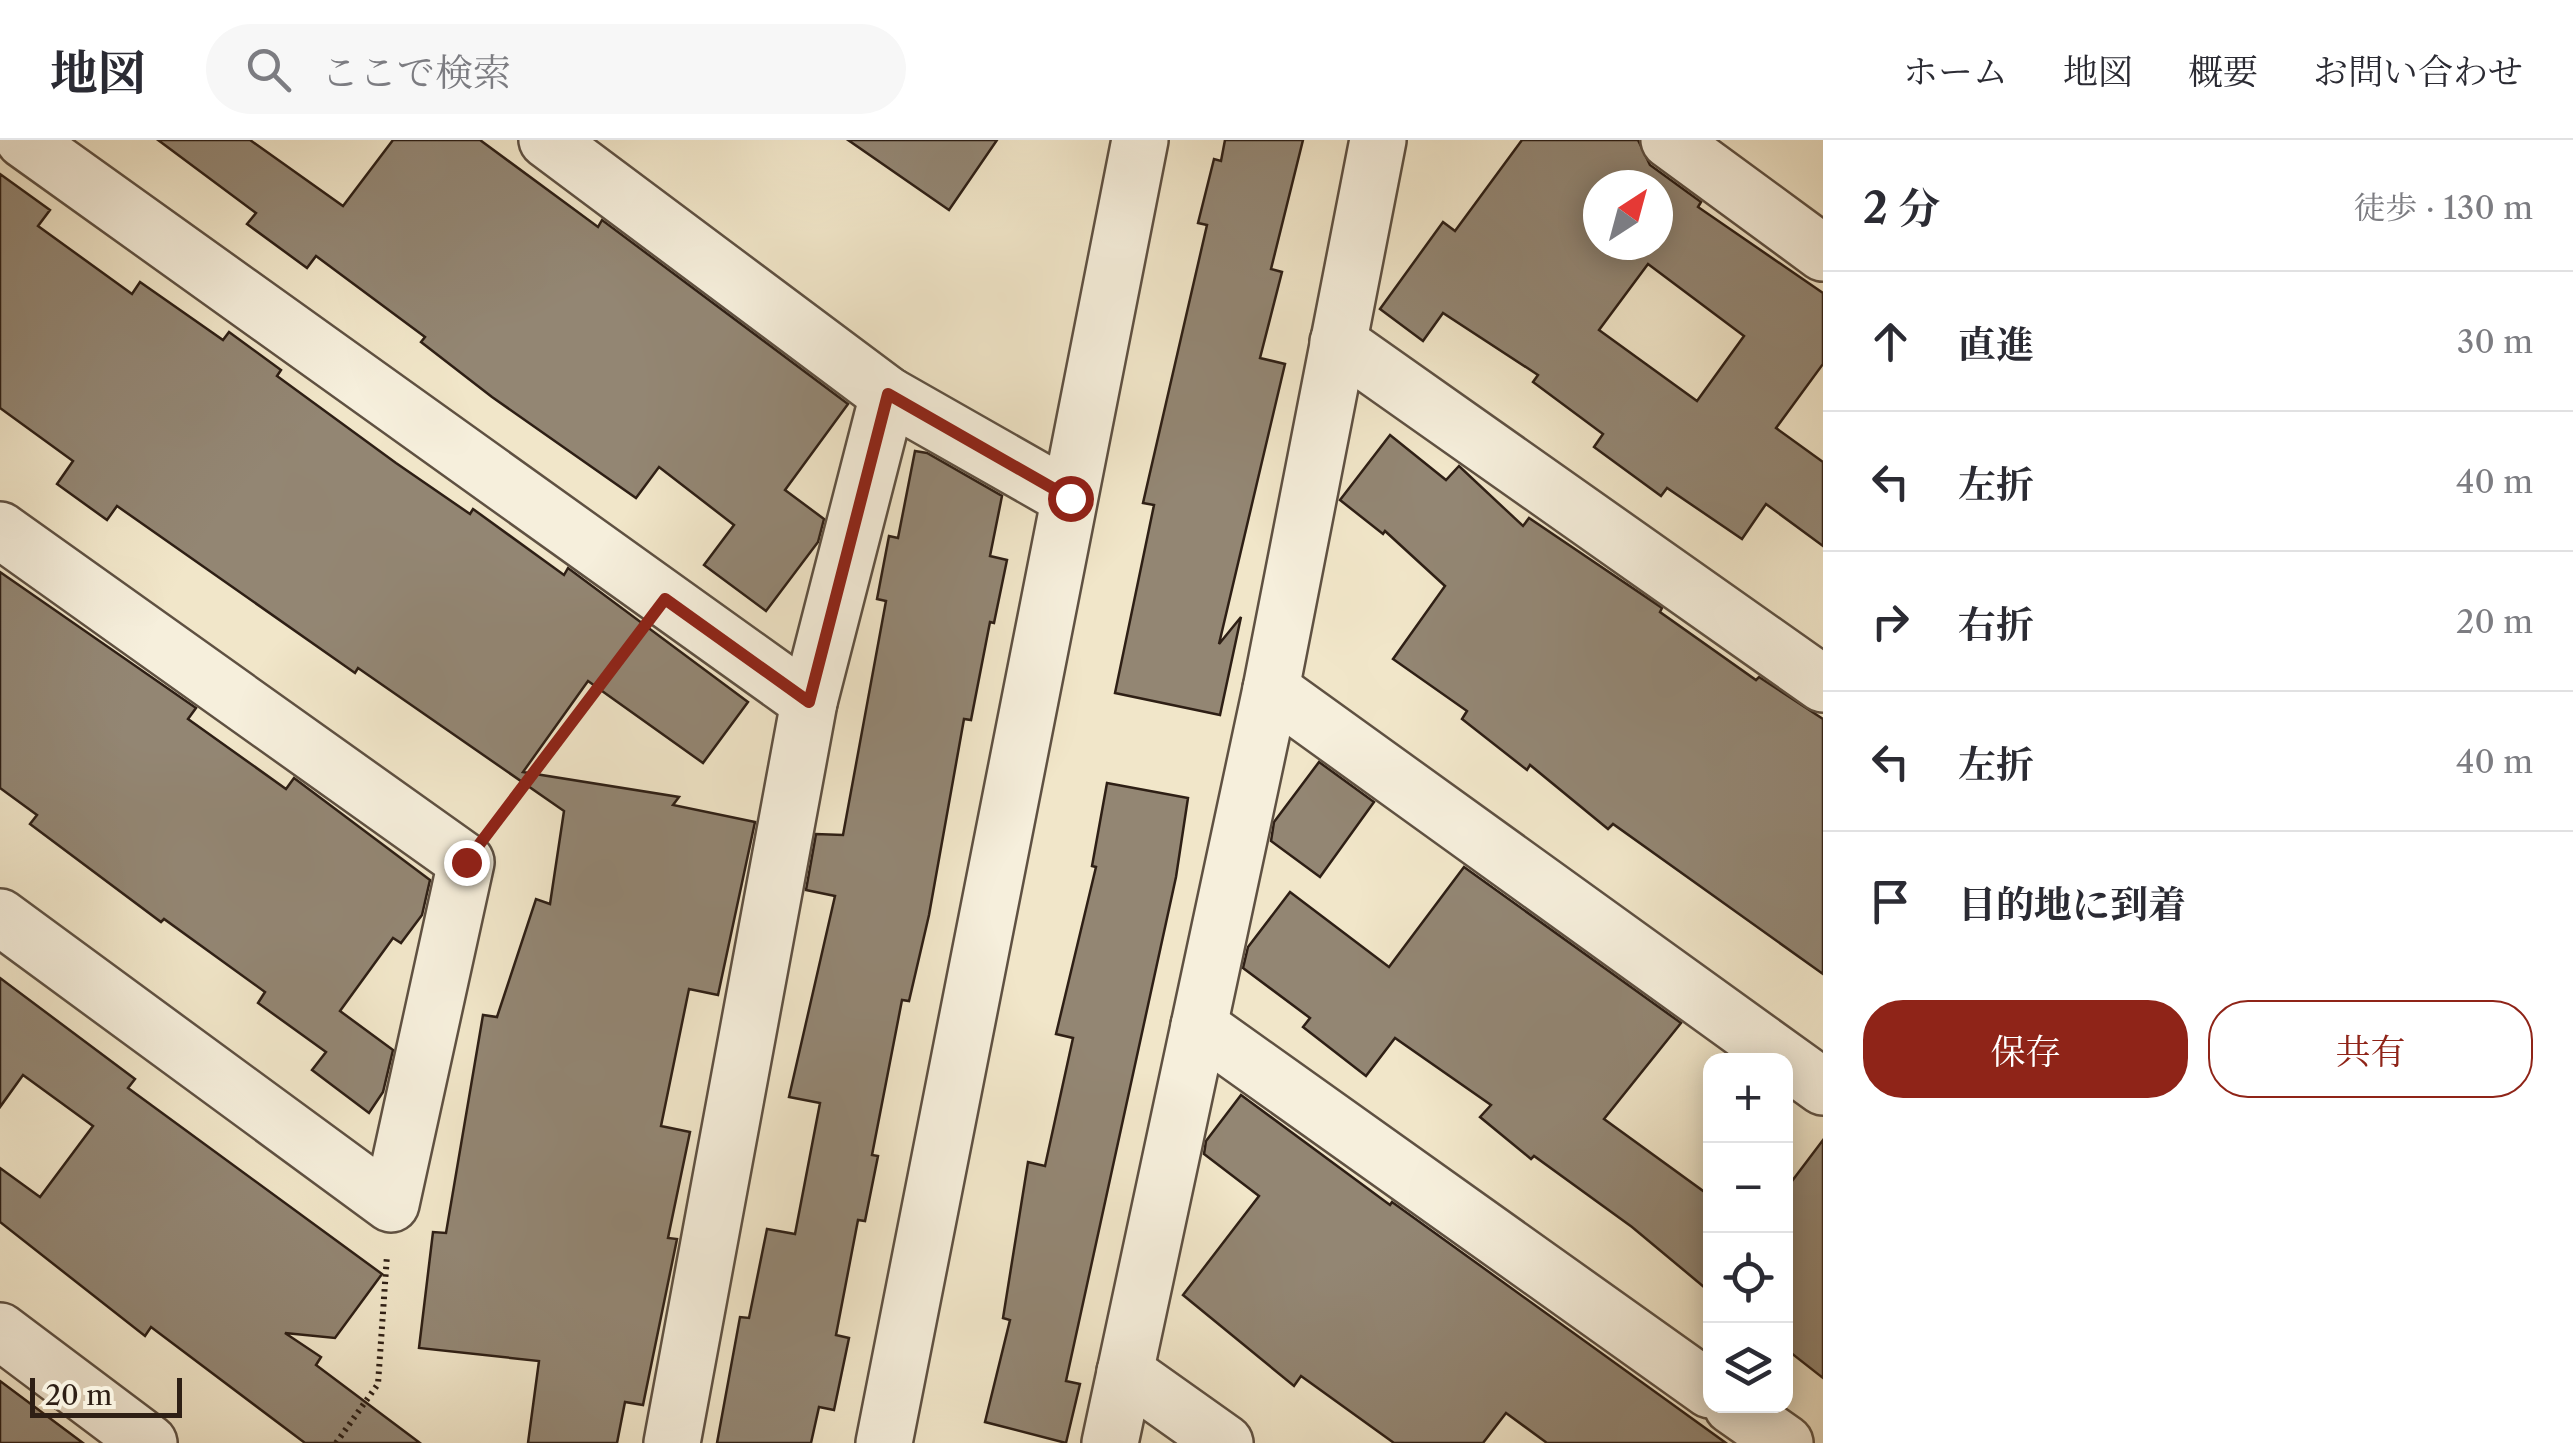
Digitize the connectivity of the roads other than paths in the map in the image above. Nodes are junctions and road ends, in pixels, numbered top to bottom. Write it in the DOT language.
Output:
graph roads {
  1 [pos="24,140"];
  2 [pos="547,140"];
  3 [pos="1140,140"];
  4 [pos="1378,140"];
  5 [pos="1668,140"];
  6 [pos="1823,253"];
  7 [pos="1338,342"];
  8 [pos="888,394"];
  9 [pos="1070,498"];
  10 [pos="0,530"];
  11 [pos="1823,684"];
  12 [pos="1271,689"];
  13 [pos="809,702"];
  14 [pos="0,917"];
  15 [pos="1199,1026"];
  16 [pos="1823,1087"];
  17 [pos="0,1331"];
  18 [pos="1125,1372"];
  19 [pos="1703,1385"];
  20 [pos="1742,1413"];
  21 [pos="149,1443"];
  22 [pos="672,1443"];
  23 [pos="884,1443"];
  24 [pos="1110,1443"];
  25 [pos="1225,1443"];
  26 [pos="1785,1443"];
  1 -- 13 [label="street"];
  2 -- 8 [label="street"];
  3 -- 9 [label="street"];
  4 -- 7 [label="street"];
  5 -- 6 [label="street"];
  7 -- 11 [label="street"];
  7 -- 12 [label="street"];
  8 -- 9 [label="street"];
  8 -- 13 [label="street"];
  9 -- 23 [label="street"];
  10 -- 14 [label="street"];
  12 -- 15 [label="street"];
  12 -- 16 [label="street"];
  13 -- 22 [label="street"];
  15 -- 18 [label="street"];
  15 -- 19 [label="street"];
  17 -- 21 [label="street"];
  18 -- 24 [label="street"];
  18 -- 25 [label="street"];
  20 -- 26 [label="street"];
}
